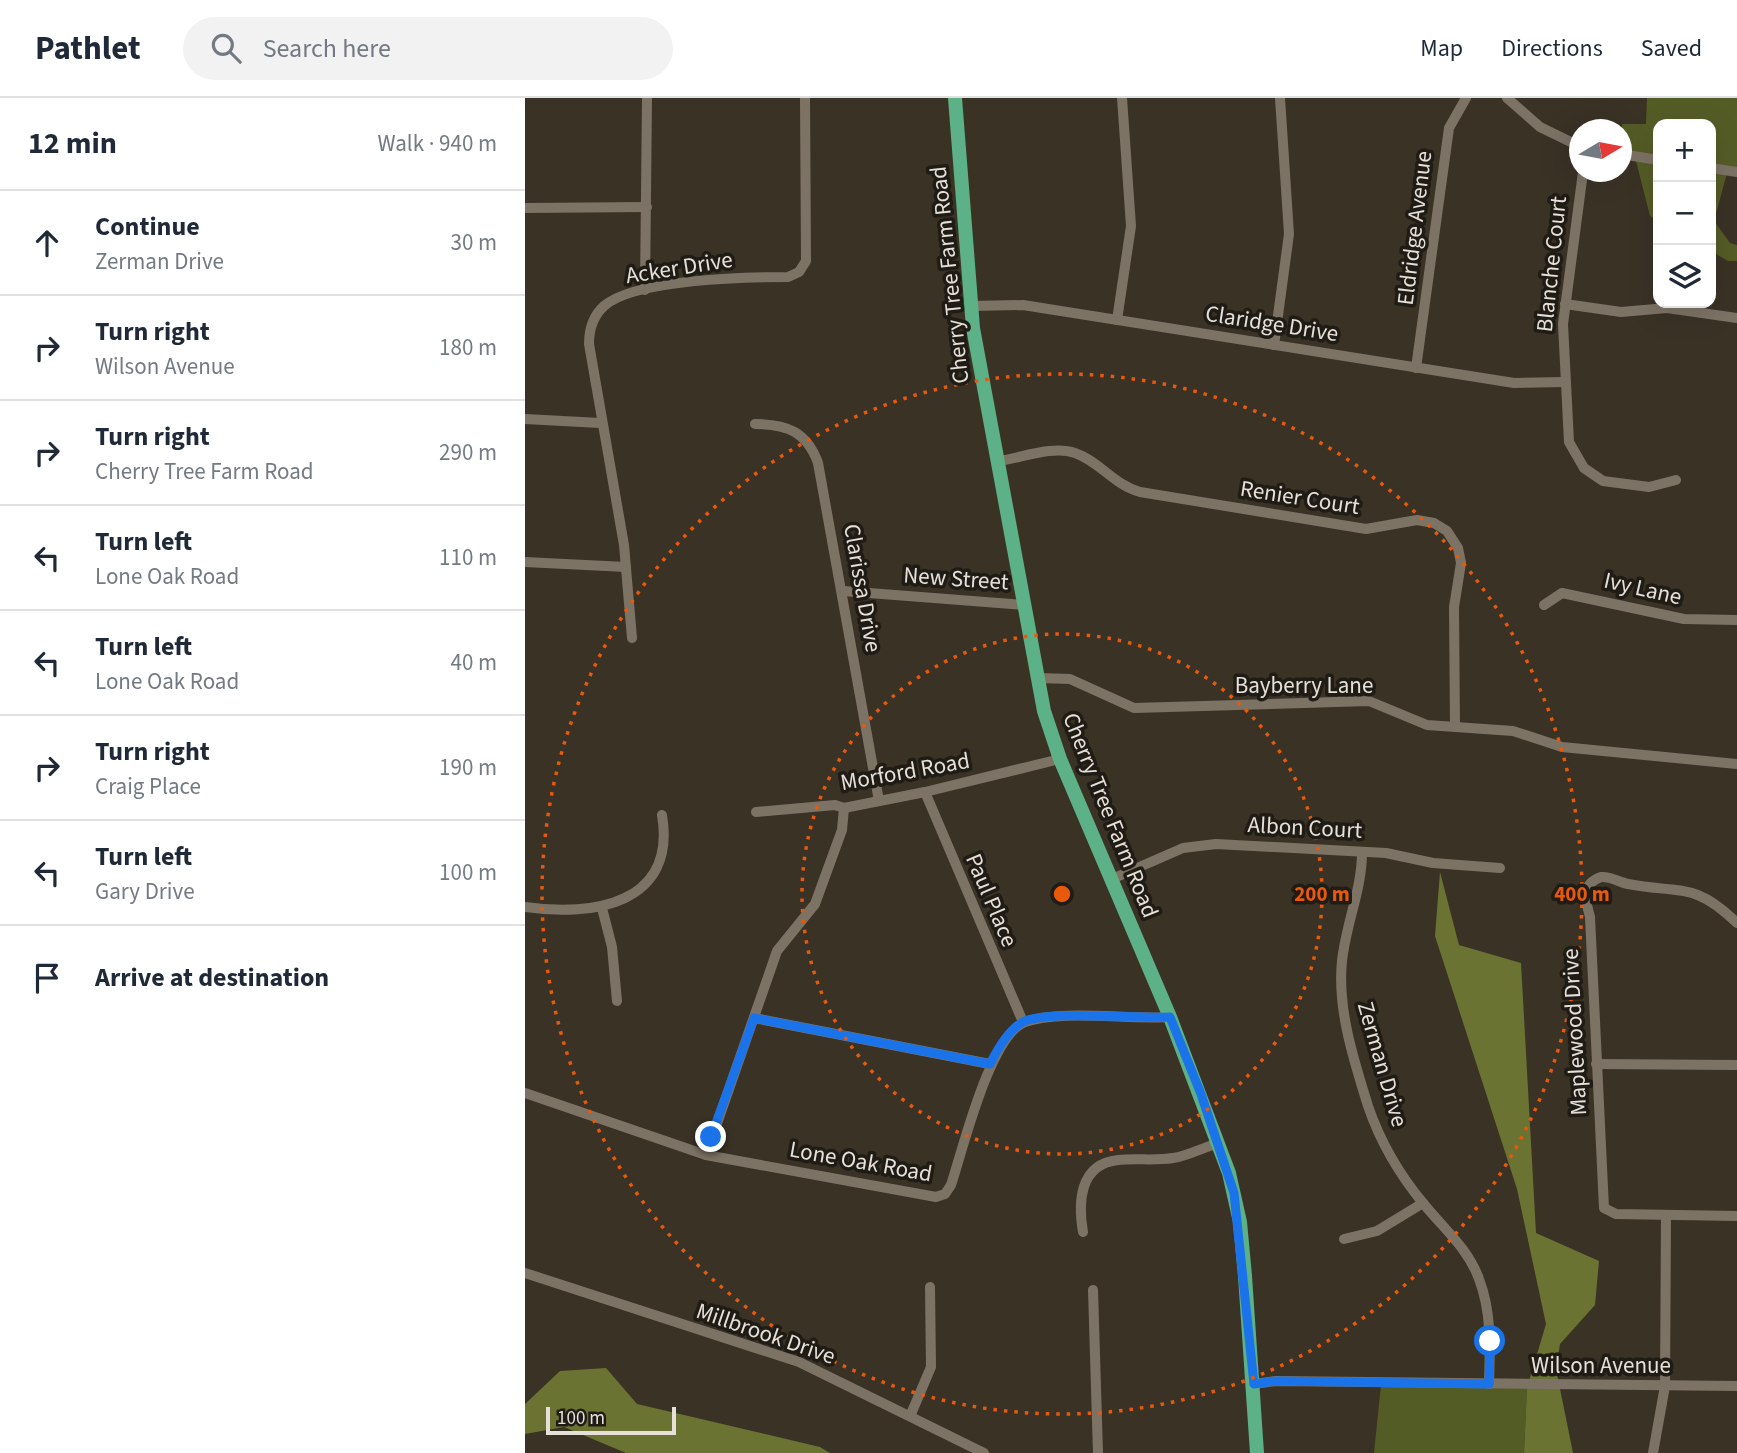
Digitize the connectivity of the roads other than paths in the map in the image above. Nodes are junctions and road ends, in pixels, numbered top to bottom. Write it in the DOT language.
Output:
graph roads {
  1 [pos="647,98"];
  2 [pos="805,98"];
  3 [pos="955,98"];
  4 [pos="1122,98"];
  5 [pos="1280,98"];
  6 [pos="1466,98"];
  7 [pos="1507,98"];
  8 [pos="1569,141"];
  9 [pos="1632,156"];
  10 [pos="1653,159"];
  11 [pos="1716,169"];
  12 [pos="1737,172"];
  13 [pos="1582,182"];
  14 [pos="647,207"];
  15 [pos="525,208"];
  16 [pos="645,290"];
  17 [pos="1565,304"];
  18 [pos="971,306"];
  19 [pos="1737,318"];
  20 [pos="1117,320"];
  21 [pos="1274,345"];
  22 [pos="1416,368"];
  23 [pos="1565,382"];
  24 [pos="525,419"];
  25 [pos="600,423"];
  26 [pos="755,425"];
  27 [pos="999,461"];
  28 [pos="1676,480"];
  29 [pos="525,562"];
  30 [pos="626,567"];
  31 [pos="843,591"];
  32 [pos="1025,604"];
  33 [pos="1544,605"];
  34 [pos="1737,620"];
  35 [pos="632,638"];
  36 [pos="1038,678"];
  37 [pos="1455,727"];
  38 [pos="1060,759"];
  39 [pos="1737,764"];
  40 [pos="925,792"];
  41 [pos="879,801"];
  42 [pos="844,808"];
  43 [pos="756,813"];
  44 [pos="662,815"];
  45 [pos="1362,852"];
  46 [pos="1500,869"];
  47 [pos="1112,878"];
  48 [pos="525,907"];
  49 [pos="602,908"];
  50 [pos="1737,923"];
  51 [pos="617,1001"];
  52 [pos="1170,1017"];
  53 [pos="754,1018"];
  54 [pos="1023,1022"];
  55 [pos="990,1064"];
  56 [pos="1596,1064"];
  57 [pos="1737,1065"];
  58 [pos="525,1093"];
  59 [pos="1219,1143"];
  60 [pos="706,1155"];
  61 [pos="1423,1203"];
  62 [pos="1666,1216"];
  63 [pos="1737,1216"];
  64 [pos="1083,1232"];
  65 [pos="1344,1239"];
  66 [pos="525,1273"];
  67 [pos="929,1287"];
  68 [pos="1093,1290"];
  69 [pos="1254,1384"];
  70 [pos="1489,1384"];
  71 [pos="1665,1386"];
  72 [pos="1737,1387"];
  73 [pos="911,1414"];
  74 [pos="984,1453"];
  75 [pos="1098,1453"];
  76 [pos="1257,1453"];
  77 [pos="1653,1453"];
  1 -- 14 [label="street"];
  2 -- 16 [label="street, Acker Drive"];
  3 -- 18 [label="main road, Cherry Tree Farm Road"];
  4 -- 20 [label="street"];
  5 -- 21 [label="street"];
  6 -- 22 [label="street, Eldridge Avenue"];
  7 -- 8 [label="street"];
  9 -- 10 [label="street"];
  11 -- 12 [label="street"];
  13 -- 17 [label="street, Blanche Court"];
  14 -- 15 [label="street"];
  14 -- 16 [label="street"];
  16 -- 25 [label="street, Acker Drive"];
  17 -- 19 [label="street"];
  17 -- 23 [label="street, Blanche Court"];
  18 -- 20 [label="street, Claridge Drive"];
  18 -- 27 [label="main road, Cherry Tree Farm Road"];
  20 -- 21 [label="street, Claridge Drive"];
  21 -- 22 [label="street, Claridge Drive"];
  22 -- 23 [label="street, Claridge Drive"];
  23 -- 28 [label="street, Blanche Court"];
  24 -- 25 [label="street"];
  25 -- 30 [label="street, Acker Drive"];
  26 -- 31 [label="street, Clarissa Drive"];
  27 -- 32 [label="main road, Cherry Tree Farm Road"];
  27 -- 37 [label="street, Renier Court"];
  29 -- 30 [label="street"];
  30 -- 35 [label="street, Acker Drive"];
  31 -- 32 [label="street, New Street"];
  31 -- 41 [label="street, Clarissa Drive"];
  32 -- 36 [label="main road, Cherry Tree Farm Road"];
  33 -- 34 [label="street, Ivy Lane"];
  36 -- 37 [label="street, Bayberry Lane"];
  36 -- 38 [label="main road, Cherry Tree Farm Road"];
  37 -- 39 [label="street, Bayberry Lane"];
  38 -- 40 [label="street, Morford Road"];
  38 -- 47 [label="main road, Cherry Tree Farm Road"];
  40 -- 41 [label="street, Morford Road"];
  40 -- 54 [label="street, Paul Place"];
  41 -- 42 [label="street, Morford Road"];
  42 -- 43 [label="street, Morford Road"];
  42 -- 53 [label="street"];
  44 -- 49 [label="street"];
  45 -- 46 [label="street, Albon Court"];
  45 -- 47 [label="street, Albon Court"];
  45 -- 61 [label="street, Zerman Drive"];
  47 -- 52 [label="main road, Cherry Tree Farm Road"];
  48 -- 49 [label="street"];
  49 -- 51 [label="street"];
  50 -- 56 [label="street, Maplewood Drive"];
  52 -- 54 [label="street"];
  52 -- 59 [label="main road, Cherry Tree Farm Road"];
  53 -- 55 [label="street"];
  53 -- 60 [label="street"];
  54 -- 55 [label="street, Lone Oak Road"];
  55 -- 60 [label="street, Lone Oak Road"];
  56 -- 57 [label="street"];
  56 -- 62 [label="street, Maplewood Drive"];
  58 -- 60 [label="street, Lone Oak Road"];
  59 -- 64 [label="street"];
  59 -- 69 [label="main road, Cherry Tree Farm Road"];
  61 -- 65 [label="street"];
  61 -- 70 [label="street, Zerman Drive"];
  62 -- 63 [label="street, Maplewood Drive"];
  62 -- 71 [label="street"];
  66 -- 73 [label="street, Millbrook Drive"];
  67 -- 73 [label="street"];
  68 -- 75 [label="street"];
  69 -- 70 [label="street, Wilson Avenue"];
  69 -- 76 [label="main road, Cherry Tree Farm Road"];
  70 -- 71 [label="street, Wilson Avenue"];
  71 -- 72 [label="street, Wilson Avenue"];
  71 -- 77 [label="street"];
  73 -- 74 [label="street, Millbrook Drive"];
}
